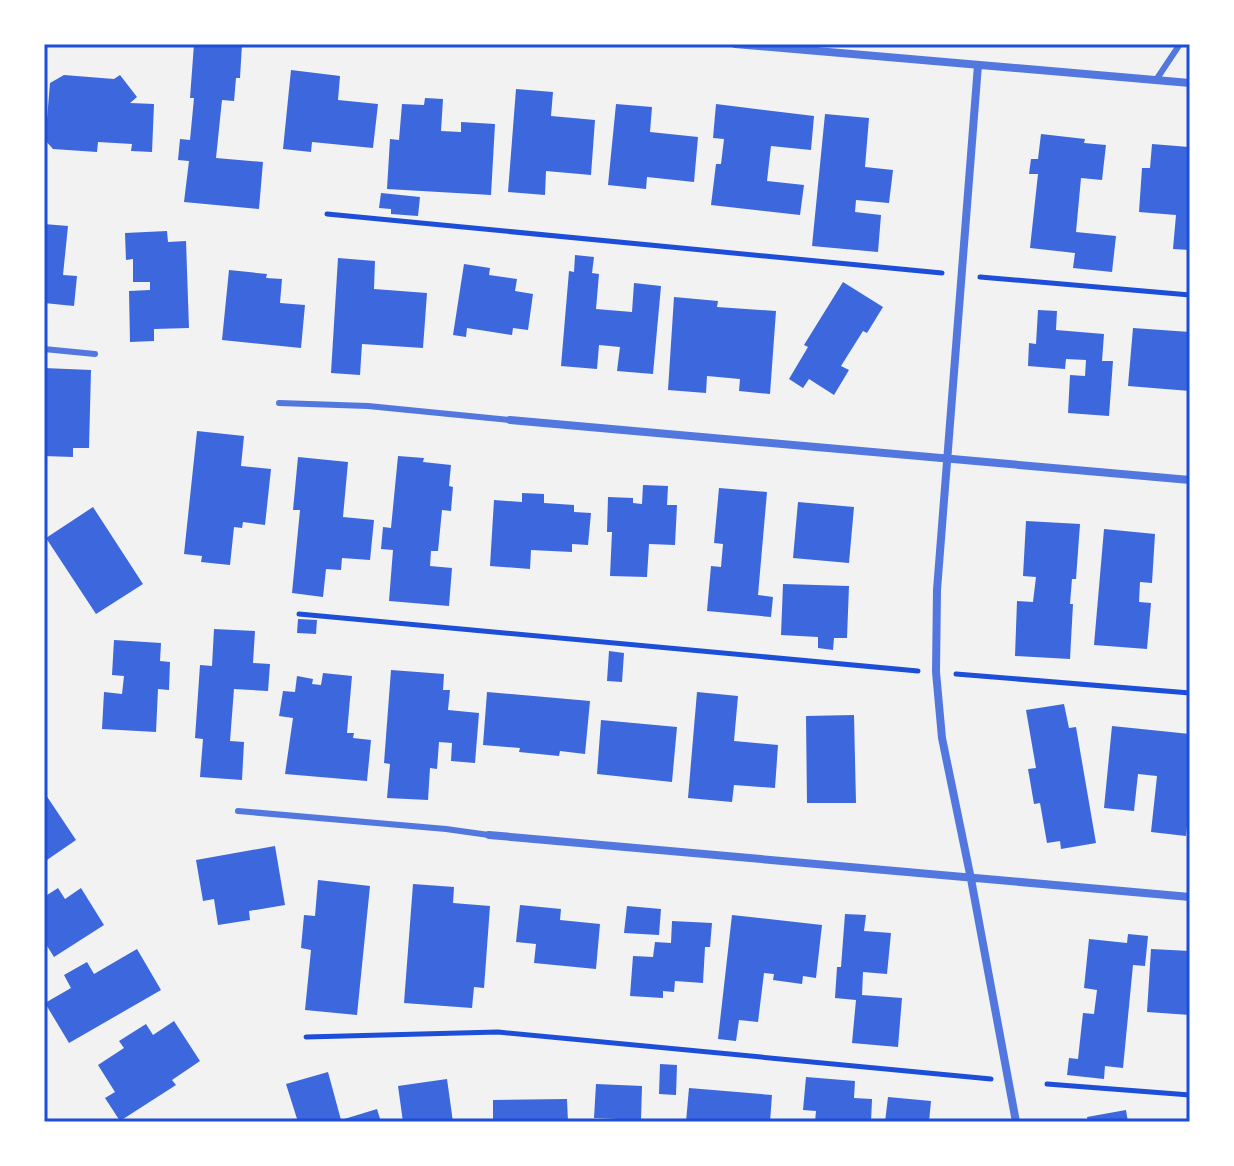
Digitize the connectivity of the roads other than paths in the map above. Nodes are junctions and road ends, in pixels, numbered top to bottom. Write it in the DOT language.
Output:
graph roads {
  1 [pos="735,44"];
  2 [pos="1180,44"];
  3 [pos="978,65"];
  4 [pos="1156,80"];
  5 [pos="1190,83"];
  6 [pos="44,349"];
  7 [pos="95,354"];
  8 [pos="279,403"];
  9 [pos="510,420"];
  10 [pos="948,460"];
  11 [pos="1190,480"];
  12 [pos="238,811"];
  13 [pos="489,835"];
  14 [pos="971,879"];
  15 [pos="1190,897"];
  16 [pos="1016,1122"];
  1 -- 3 [label="street"];
  2 -- 4 [label="lane"];
  3 -- 4 [label="street"];
  3 -- 10 [label="street"];
  4 -- 5 [label="street"];
  6 -- 7 [label="lane"];
  8 -- 9 [label="lane"];
  9 -- 10 [label="street"];
  10 -- 11 [label="street"];
  10 -- 14 [label="street"];
  12 -- 13 [label="lane"];
  13 -- 14 [label="street"];
  14 -- 15 [label="street"];
  14 -- 16 [label="street"];
}
